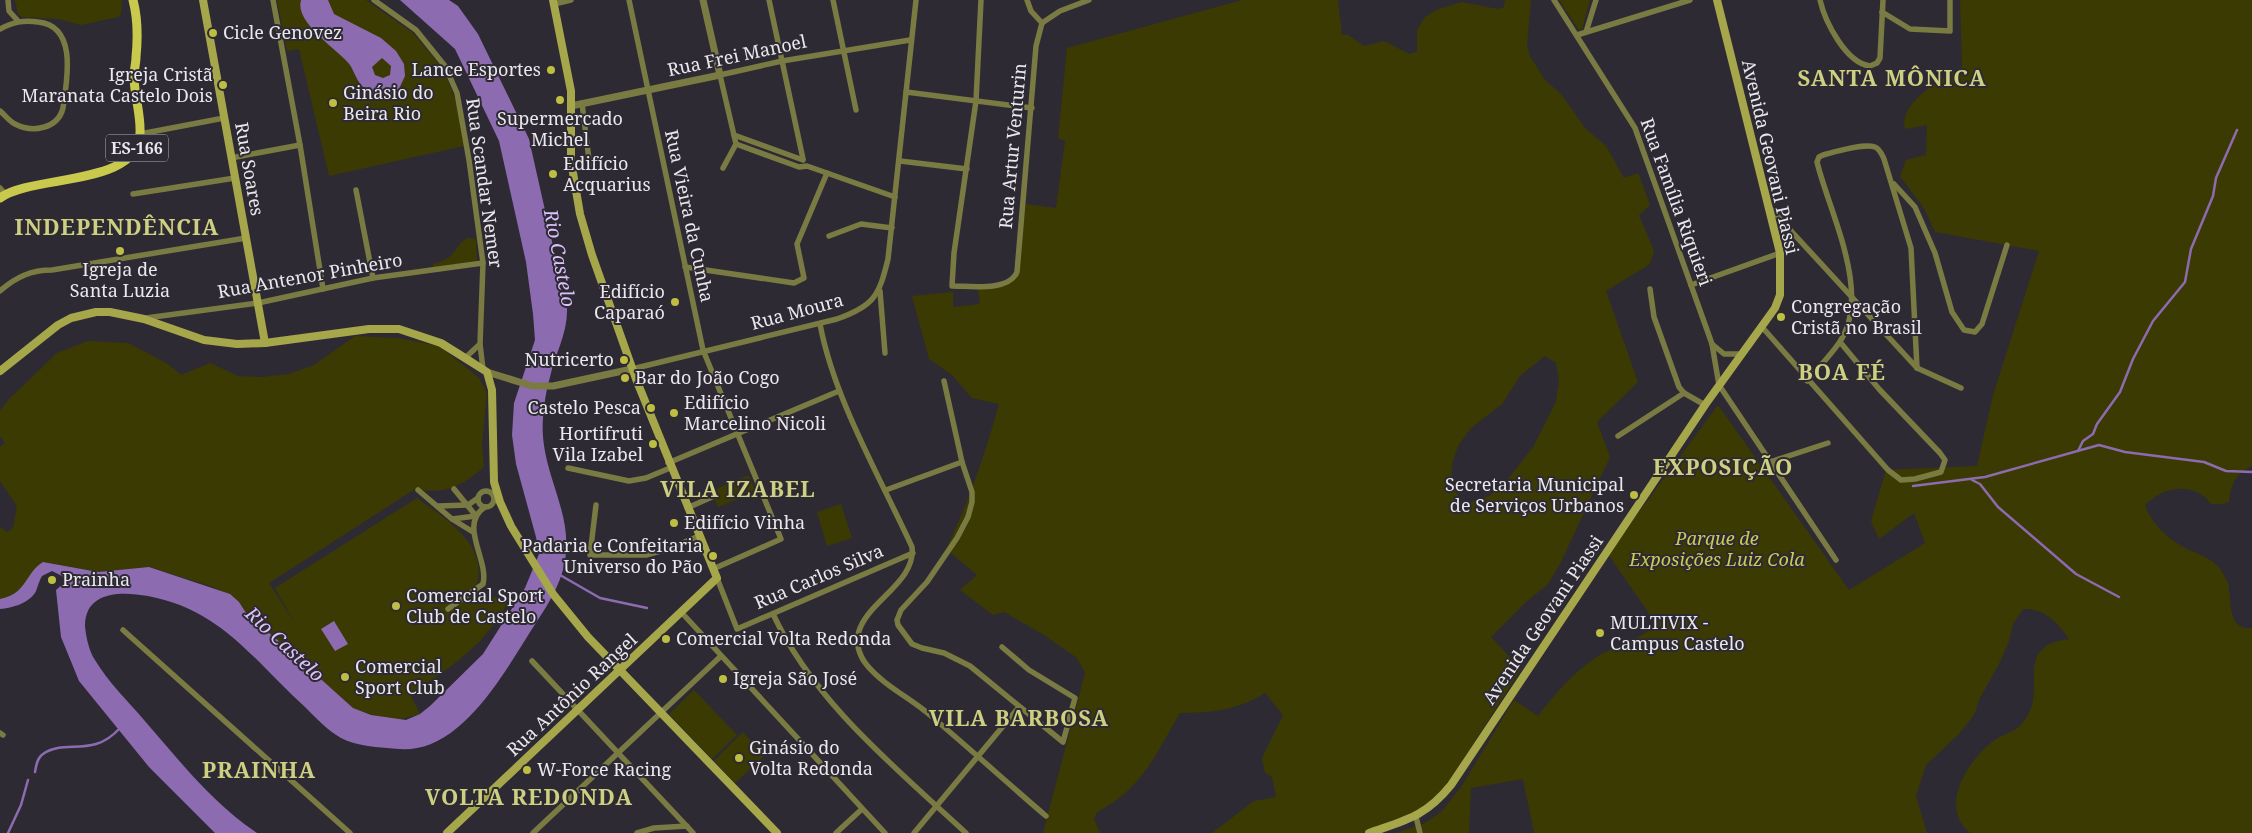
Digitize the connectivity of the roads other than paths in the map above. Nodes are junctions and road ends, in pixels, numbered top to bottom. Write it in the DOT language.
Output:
graph roads {
  1 [pos="8,0"];
  2 [pos="133,0"];
  3 [pos="203,0"];
  4 [pos="272,0"];
  5 [pos="374,0"];
  6 [pos="571,0"];
  7 [pos="629,0"];
  8 [pos="703,0"];
  9 [pos="769,0"];
  10 [pos="833,0"];
  11 [pos="916,0"];
  12 [pos="981,0"];
  13 [pos="1027,0"];
  14 [pos="1089,0"];
  15 [pos="1554,0"];
  16 [pos="1596,0"];
  17 [pos="1665,0"];
  18 [pos="1690,0"];
  19 [pos="1717,0"];
  20 [pos="1820,0"];
  21 [pos="1883,0"];
  22 [pos="1950,0"];
  23 [pos="554,2"];
  24 [pos="1663,8"];
  25 [pos="1882,12"];
  26 [pos="18,21"];
  27 [pos="1042,23"];
  28 [pos="0,29"];
  29 [pos="1586,32"];
  30 [pos="1577,35"];
  31 [pos="910,40"];
  32 [pos="843,50"];
  33 [pos="782,62"];
  34 [pos="720,76"];
  35 [pos="647,90"];
  36 [pos="906,92"];
  37 [pos="976,101"];
  38 [pos="582,103"];
  39 [pos="571,106"];
  40 [pos="1032,108"];
  41 [pos="0,110"];
  42 [pos="856,110"];
  43 [pos="224,118"];
  44 [pos="140,134"];
  45 [pos="734,135"];
  46 [pos="736,144"];
  47 [pos="300,145"];
  48 [pos="231,158"];
  49 [pos="803,159"];
  50 [pos="900,161"];
  51 [pos="808,166"];
  52 [pos="590,168"];
  53 [pos="723,168"];
  54 [pos="967,168"];
  55 [pos="827,173"];
  56 [pos="235,178"];
  57 [pos="1893,183"];
  58 [pos="356,190"];
  59 [pos="2,194"];
  60 [pos="133,194"];
  61 [pos="895,197"];
  62 [pos="1768,206"];
  63 [pos="892,228"];
  64 [pos="829,236"];
  65 [pos="246,238"];
  66 [pos="2007,245"];
  67 [pos="1780,254"];
  68 [pos="482,263"];
  69 [pos="685,267"];
  70 [pos="373,278"];
  71 [pos="1691,285"];
  72 [pos="323,288"];
  73 [pos="1650,289"];
  74 [pos="0,291"];
  75 [pos="880,291"];
  76 [pos="1852,296"];
  77 [pos="258,303"];
  78 [pos="144,319"];
  79 [pos="820,324"];
  80 [pos="1762,327"];
  81 [pos="1840,342"];
  82 [pos="265,344"];
  83 [pos="480,344"];
  84 [pos="1712,344"];
  85 [pos="703,350"];
  86 [pos="885,353"];
  87 [pos="1742,354"];
  88 [pos="465,358"];
  89 [pos="1917,368"];
  90 [pos="632,369"];
  91 [pos="0,371"];
  92 [pos="485,371"];
  93 [pos="944,381"];
  94 [pos="1807,381"];
  95 [pos="1719,385"];
  96 [pos="1962,388"];
  97 [pos="839,391"];
  98 [pos="1684,393"];
  99 [pos="1704,405"];
  100 [pos="737,433"];
  101 [pos="1618,436"];
  102 [pos="1828,444"];
  103 [pos="962,462"];
  104 [pos="1770,462"];
  105 [pos="669,465"];
  106 [pos="568,468"];
  107 [pos="494,482"];
  108 [pos="454,489"];
  109 [pos="418,490"];
  110 [pos="886,490"];
  111 [pos="489,491"];
  112 [pos="478,498"];
  113 [pos="712,498"];
  114 [pos="497,501"];
  115 [pos="466,505"];
  116 [pos="596,505"];
  117 [pos="438,506"];
  118 [pos="485,507"];
  119 [pos="687,508"];
  120 [pos="476,516"];
  121 [pos="452,519"];
  122 [pos="473,532"];
  123 [pos="699,536"];
  124 [pos="913,553"];
  125 [pos="1836,560"];
  126 [pos="713,569"];
  127 [pos="717,578"];
  128 [pos="448,609"];
  129 [pos="682,613"];
  130 [pos="773,614"];
  131 [pos="123,630"];
  132 [pos="1002,647"];
  133 [pos="721,656"];
  134 [pos="532,661"];
  135 [pos="620,670"];
  136 [pos="1018,707"];
  137 [pos="579,709"];
  138 [pos="660,712"];
  139 [pos="619,752"];
  140 [pos="978,757"];
  141 [pos="937,806"];
  142 [pos="862,809"];
  143 [pos="1046,816"];
  144 [pos="1416,817"];
  145 [pos="687,826"];
  146 [pos="350,833"];
  147 [pos="447,833"];
  148 [pos="533,833"];
  149 [pos="637,833"];
  150 [pos="693,833"];
  151 [pos="777,833"];
  152 [pos="836,833"];
  153 [pos="885,833"];
  154 [pos="914,833"];
  155 [pos="966,833"];
  156 [pos="1369,833"];
  157 [pos="1420,833"];
  1 -- 26 [label="street"];
  2 -- 44 [label="main road, ES-166"];
  3 -- 43 [label="main road, Rua Soares"];
  4 -- 47 [label="street"];
  5 -- 68 [label="street, Rua Scandar Nemer"];
  6 -- 23 [label="street"];
  7 -- 35 [label="street, Rua Vieira da Cunha"];
  8 -- 34 [label="street"];
  9 -- 33 [label="street"];
  10 -- 32 [label="street"];
  11 -- 31 [label="street"];
  12 -- 37 [label="street"];
  13 -- 27 [label="street"];
  14 -- 27 [label="street"];
  15 -- 30 [label="street, Rua Família Riquieri"];
  16 -- 29 [label="street"];
  17 -- 24 [label="street"];
  18 -- 24 [label="street"];
  19 -- 62 [label="main road, Avenida Geovani Piassi"];
  20 -- 25 [label="street"];
  21 -- 25 [label="street"];
  22 -- 25 [label="street"];
  23 -- 39 [label="main road"];
  24 -- 29 [label="street"];
  26 -- 28 [label="street"];
  26 -- 41 [label="street"];
  27 -- 40 [label="street, Rua Artur Venturin"];
  29 -- 30 [label="street"];
  30 -- 71 [label="street, Rua Família Riquieri"];
  31 -- 32 [label="street, Rua Frei Manoel"];
  31 -- 36 [label="street"];
  32 -- 33 [label="street, Rua Frei Manoel"];
  32 -- 42 [label="street"];
  33 -- 34 [label="street, Rua Frei Manoel"];
  33 -- 49 [label="street"];
  34 -- 35 [label="street, Rua Frei Manoel"];
  34 -- 45 [label="street"];
  35 -- 38 [label="street, Rua Frei Manoel"];
  35 -- 69 [label="street, Rua Vieira da Cunha"];
  36 -- 37 [label="street"];
  36 -- 50 [label="street"];
  37 -- 40 [label="street"];
  37 -- 54 [label="street"];
  38 -- 39 [label="street, Rua Frei Manoel"];
  38 -- 52 [label="street"];
  39 -- 90 [label="main road"];
  40 -- 54 [label="street, Rua Artur Venturin"];
  43 -- 44 [label="street"];
  43 -- 48 [label="main road, Rua Soares"];
  44 -- 59 [label="main road, ES-166"];
  45 -- 46 [label="street"];
  45 -- 49 [label="street"];
  46 -- 51 [label="street"];
  46 -- 53 [label="street"];
  47 -- 48 [label="street"];
  47 -- 72 [label="street"];
  48 -- 56 [label="main road, Rua Soares"];
  49 -- 51 [label="street"];
  50 -- 54 [label="street"];
  50 -- 61 [label="street"];
  51 -- 55 [label="street"];
  55 -- 61 [label="street"];
  55 -- 69 [label="street"];
  56 -- 60 [label="street"];
  56 -- 65 [label="main road, Rua Soares"];
  57 -- 66 [label="street"];
  57 -- 76 [label="street"];
  57 -- 89 [label="street"];
  58 -- 70 [label="street"];
  61 -- 63 [label="street"];
  62 -- 67 [label="main road, Avenida Geovani Piassi"];
  62 -- 76 [label="street"];
  63 -- 64 [label="street"];
  63 -- 75 [label="street"];
  65 -- 74 [label="street"];
  65 -- 77 [label="main road, Rua Soares"];
  67 -- 71 [label="street"];
  67 -- 80 [label="main road, Avenida Geovani Piassi"];
  68 -- 70 [label="street, Rua Antenor Pinheiro"];
  68 -- 83 [label="street, Rua Scandar Nemer"];
  69 -- 85 [label="street, Rua Vieira da Cunha"];
  70 -- 72 [label="street, Rua Antenor Pinheiro"];
  71 -- 84 [label="street, Rua Família Riquieri"];
  72 -- 77 [label="street, Rua Antenor Pinheiro"];
  73 -- 98 [label="street"];
  75 -- 79 [label="street, Rua Moura"];
  75 -- 86 [label="street"];
  76 -- 81 [label="street"];
  76 -- 89 [label="street"];
  77 -- 78 [label="street, Rua Antenor Pinheiro"];
  77 -- 82 [label="main road, Rua Soares"];
  78 -- 82 [label="main road"];
  78 -- 91 [label="main road"];
  79 -- 85 [label="street, Rua Moura"];
  79 -- 97 [label="street"];
  80 -- 87 [label="main road, Avenida Geovani Piassi"];
  80 -- 94 [label="street"];
  81 -- 94 [label="street"];
  81 -- 94 [label="street"];
  82 -- 88 [label="main road"];
  83 -- 88 [label="street"];
  83 -- 92 [label="street, Rua Scandar Nemer"];
  84 -- 87 [label="street"];
  84 -- 95 [label="street, Rua Família Riquieri"];
  85 -- 90 [label="street, Rua Moura"];
  85 -- 100 [label="street, Rua Vieira da Cunha"];
  87 -- 95 [label="main road, Avenida Geovani Piassi"];
  88 -- 92 [label="main road"];
  89 -- 96 [label="street"];
  90 -- 92 [label="street, Rua Moura"];
  90 -- 105 [label="main road"];
  92 -- 107 [label="main road"];
  93 -- 103 [label="street"];
  95 -- 99 [label="main road, Avenida Geovani Piassi"];
  95 -- 104 [label="street"];
  97 -- 100 [label="street"];
  97 -- 110 [label="street"];
  98 -- 99 [label="street"];
  98 -- 101 [label="street"];
  99 -- 144 [label="main road, Avenida Geovani Piassi"];
  100 -- 105 [label="street"];
  100 -- 126 [label="street, Rua Vieira da Cunha"];
  102 -- 104 [label="street"];
  103 -- 110 [label="street"];
  103 -- 136 [label="street"];
  104 -- 125 [label="street"];
  105 -- 106 [label="street"];
  105 -- 119 [label="main road"];
  107 -- 111 [label="street"];
  107 -- 114 [label="main road"];
  108 -- 115 [label="street"];
  109 -- 117 [label="street"];
  110 -- 124 [label="street"];
  111 -- 112 [label="street"];
  111 -- 114 [label="street"];
  112 -- 115 [label="street"];
  112 -- 118 [label="street"];
  113 -- 119 [label="street"];
  114 -- 118 [label="street"];
  114 -- 135 [label="main road"];
  115 -- 117 [label="street"];
  115 -- 120 [label="street"];
  116 -- 123 [label="street"];
  117 -- 121 [label="street"];
  118 -- 120 [label="street"];
  119 -- 123 [label="main road"];
  120 -- 121 [label="street"];
  120 -- 122 [label="street"];
  121 -- 122 [label="street"];
  122 -- 128 [label="street"];
  123 -- 126 [label="main road"];
  124 -- 130 [label="street, Rua Carlos Silva"];
  124 -- 140 [label="street"];
  126 -- 127 [label="main road"];
  127 -- 129 [label="main road, Rua Antônio Rangel"];
  127 -- 130 [label="street, Rua Carlos Silva"];
  129 -- 133 [label="street"];
  129 -- 135 [label="main road, Rua Antônio Rangel"];
  130 -- 141 [label="street"];
  131 -- 146 [label="street"];
  132 -- 136 [label="street"];
  133 -- 138 [label="street"];
  133 -- 142 [label="street"];
  134 -- 137 [label="street"];
  135 -- 137 [label="main road, Rua Antônio Rangel"];
  135 -- 138 [label="main road"];
  136 -- 140 [label="street"];
  137 -- 139 [label="street"];
  137 -- 147 [label="main road, Rua Antônio Rangel"];
  138 -- 139 [label="street"];
  138 -- 151 [label="main road"];
  139 -- 145 [label="street"];
  139 -- 148 [label="street"];
  140 -- 141 [label="street"];
  140 -- 143 [label="street"];
  141 -- 154 [label="street"];
  141 -- 155 [label="street"];
  142 -- 152 [label="street"];
  142 -- 153 [label="street"];
  144 -- 156 [label="main road, Avenida Geovani Piassi"];
  144 -- 157 [label="street"];
  145 -- 149 [label="street"];
  145 -- 150 [label="street"];
}
